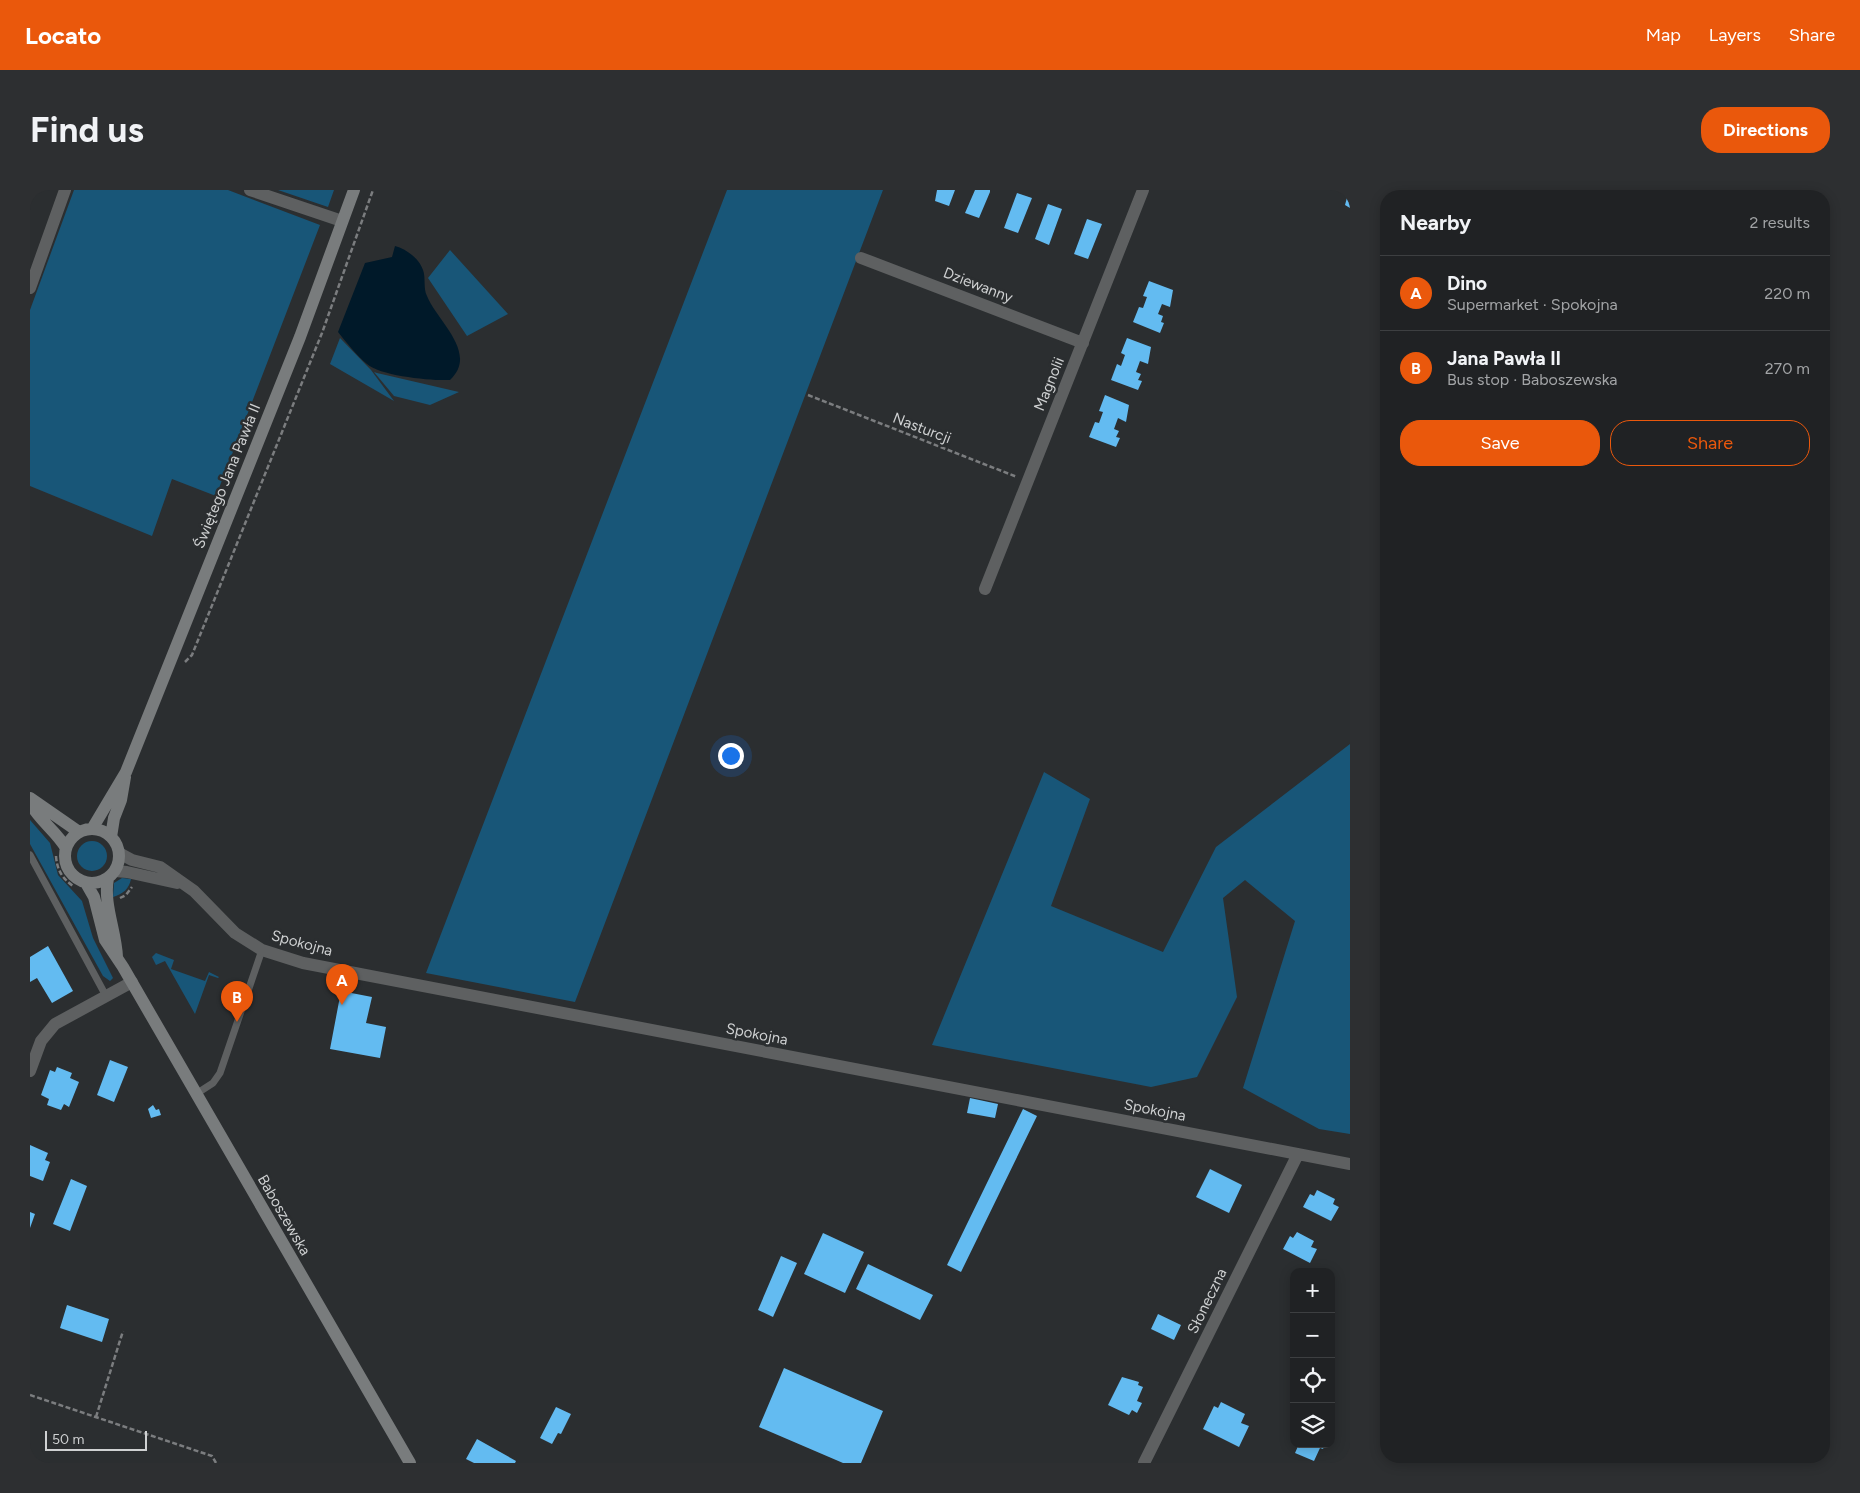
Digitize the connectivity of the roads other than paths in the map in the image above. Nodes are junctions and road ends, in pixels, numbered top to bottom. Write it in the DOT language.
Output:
graph roads {
  1 [pos="65,190"];
  2 [pos="250,190"];
  3 [pos="354,190"];
  4 [pos="1143,190"];
  5 [pos="342,221"];
  6 [pos="861,258"];
  7 [pos="30,288"];
  8 [pos="1082,344"];
  9 [pos="985,589"];
  10 [pos="126,772"];
  11 [pos="30,798"];
  12 [pos="30,803"];
  13 [pos="86,830"];
  14 [pos="111,837"];
  15 [pos="66,848"];
  16 [pos="119,853"];
  17 [pos="30,855"];
  18 [pos="111,875"];
  19 [pos="86,883"];
  20 [pos="182,884"];
  21 [pos="262,950"];
  22 [pos="117,957"];
  23 [pos="132,982"];
  24 [pos="106,996"];
  25 [pos="30,1071"];
  26 [pos="196,1094"];
  27 [pos="1298,1154"];
  28 [pos="1350,1164"];
  29 [pos="410,1463"];
  30 [pos="1144,1463"];
  1 -- 7 [label="street"];
  2 -- 5 [label="street"];
  3 -- 5 [label="street, Świętego Jana Pawła II"];
  4 -- 8 [label="street, Magnolii"];
  5 -- 10 [label="street, Świętego Jana Pawła II"];
  6 -- 8 [label="street, Dziewanny"];
  8 -- 9 [label="street, Magnolii"];
  10 -- 13 [label="street, Świętego Jana Pawła II"];
  10 -- 14 [label="street, Świętego Jana Pawła II"];
  11 -- 13 [label="street"];
  12 -- 15 [label="street"];
  13 -- 14 [label="street"];
  13 -- 15 [label="street"];
  14 -- 16 [label="street"];
  15 -- 19 [label="street"];
  16 -- 18 [label="street"];
  16 -- 20 [label="street, Spokojna"];
  17 -- 24 [label="lane"];
  18 -- 19 [label="street"];
  18 -- 20 [label="street, Spokojna"];
  18 -- 22 [label="street, Baboszewska"];
  19 -- 22 [label="street, Baboszewska"];
  20 -- 21 [label="street, Spokojna"];
  21 -- 26 [label="lane"];
  21 -- 27 [label="street, Spokojna"];
  22 -- 23 [label="street, Baboszewska"];
  23 -- 24 [label="street"];
  23 -- 26 [label="street, Baboszewska"];
  24 -- 25 [label="street"];
  26 -- 29 [label="street, Baboszewska"];
  27 -- 28 [label="street, Spokojna"];
  27 -- 30 [label="street, Słoneczna"];
}
